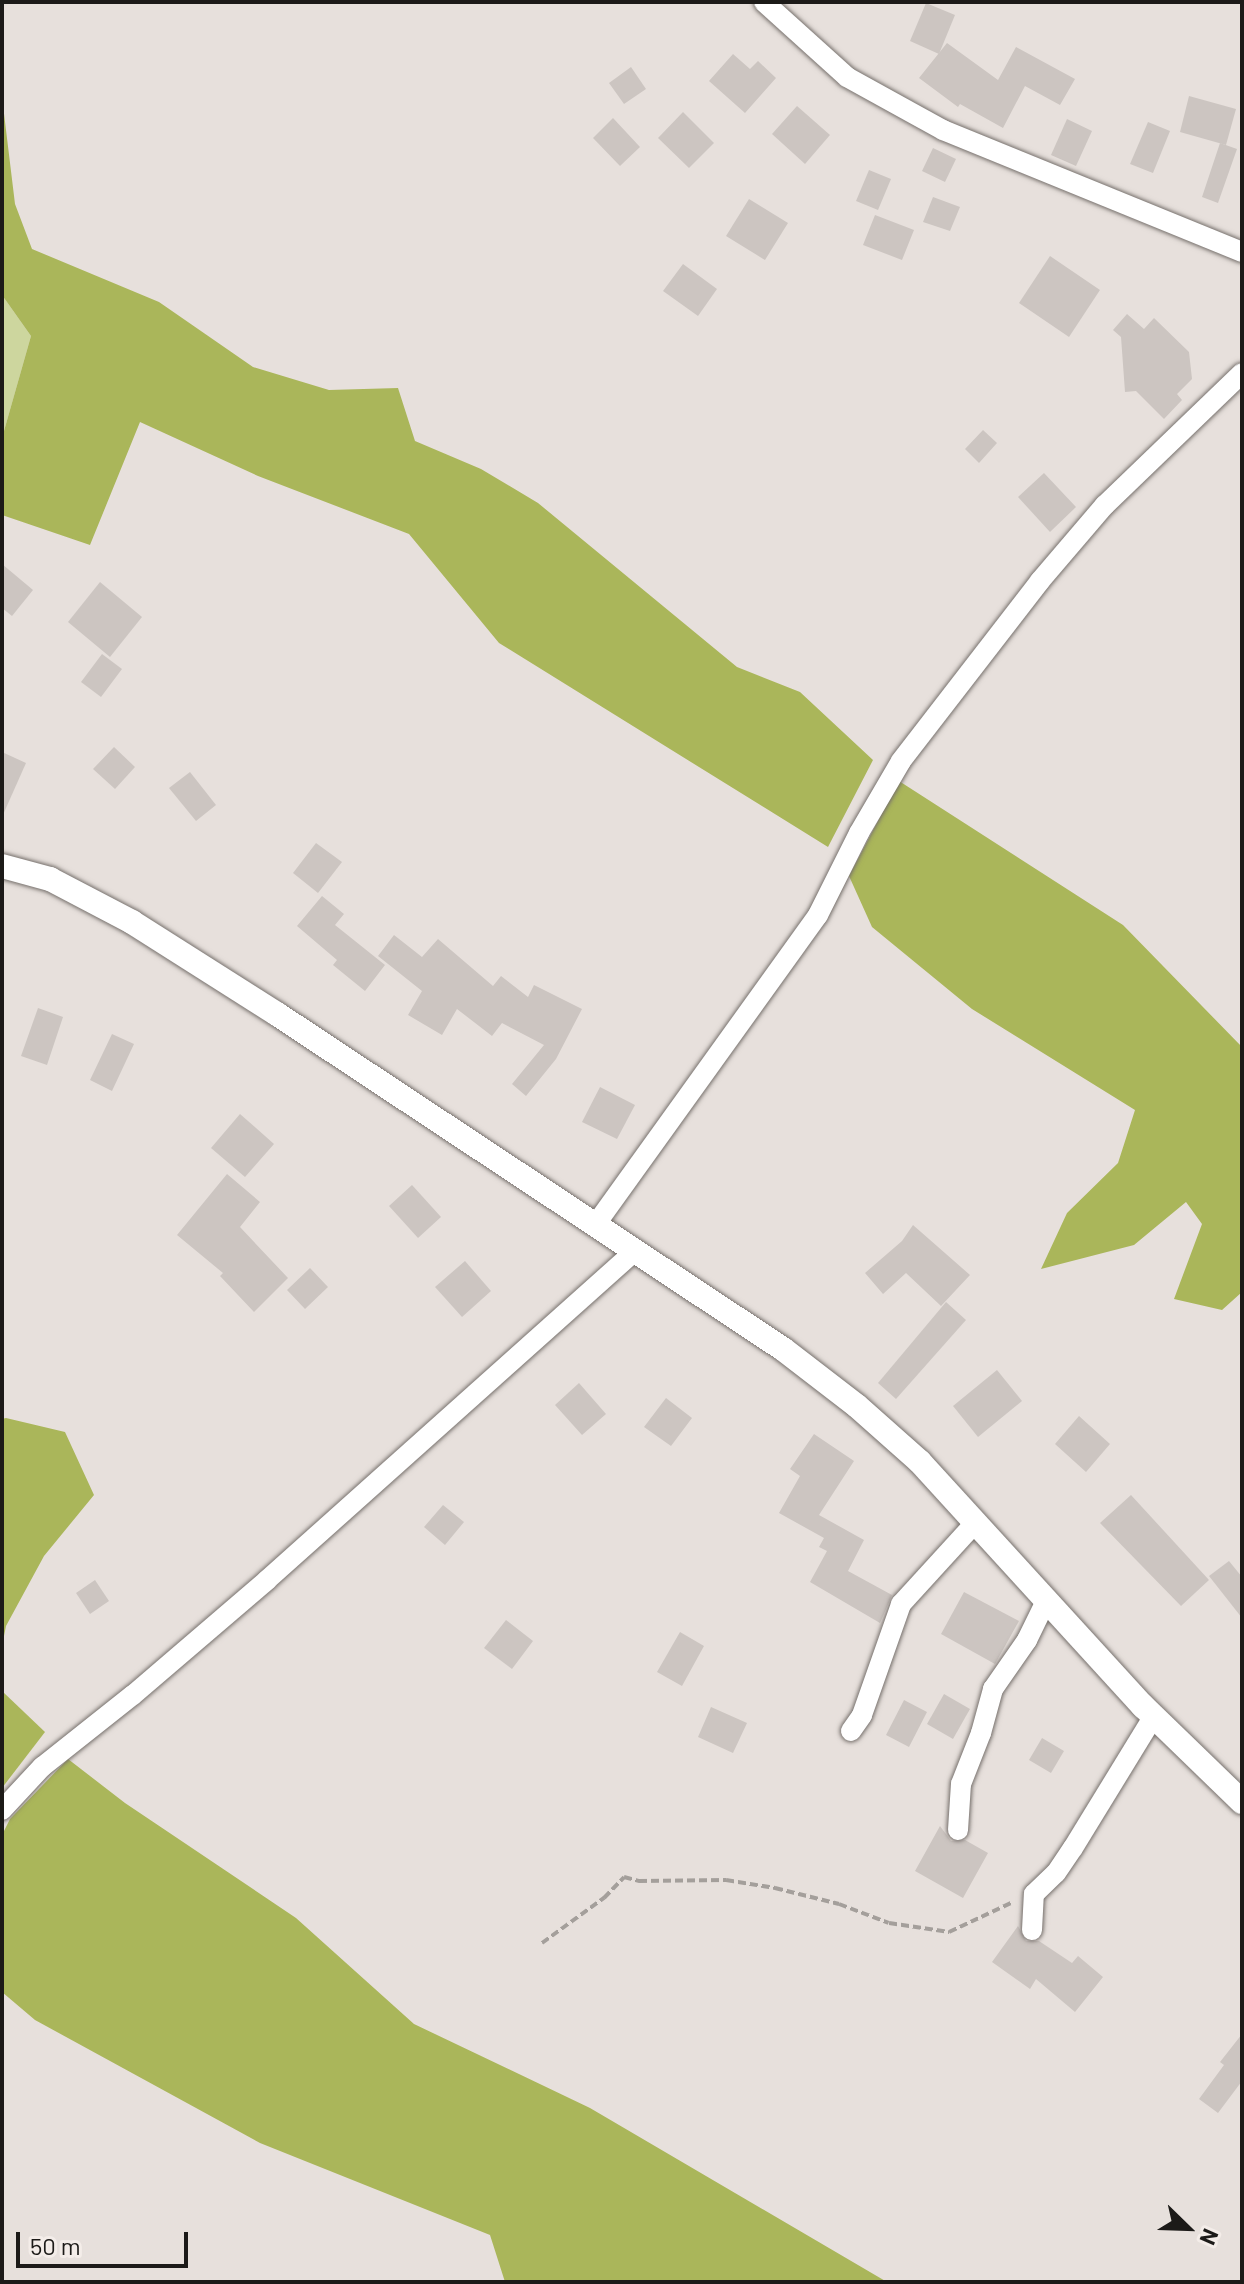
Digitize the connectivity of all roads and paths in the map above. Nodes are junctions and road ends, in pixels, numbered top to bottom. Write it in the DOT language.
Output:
graph roads {
  1 [pos="764,2"];
  2 [pos="1242,252"];
  3 [pos="1242,373"];
  4 [pos="2,866"];
  5 [pos="596,1224"];
  6 [pos="634,1252"];
  7 [pos="976,1522"];
  8 [pos="1046,1601"];
  9 [pos="1154,1716"];
  10 [pos="851,1731"];
  11 [pos="1242,1802"];
  12 [pos="2,1810"];
  13 [pos="958,1830"];
  14 [pos="1034,1894"];
  15 [pos="1032,1930"];
  16 [pos="542,1943"];
  1 -- 2 [label="street"];
  3 -- 5 [label="street"];
  4 -- 5 [label="street"];
  5 -- 6 [label="street"];
  6 -- 7 [label="street"];
  6 -- 12 [label="street"];
  7 -- 8 [label="street"];
  7 -- 10 [label="street"];
  8 -- 9 [label="street"];
  8 -- 13 [label="street"];
  9 -- 11 [label="street"];
  9 -- 14 [label="street"];
  14 -- 15 [label="street"];
  14 -- 16 [label="path"];
}
